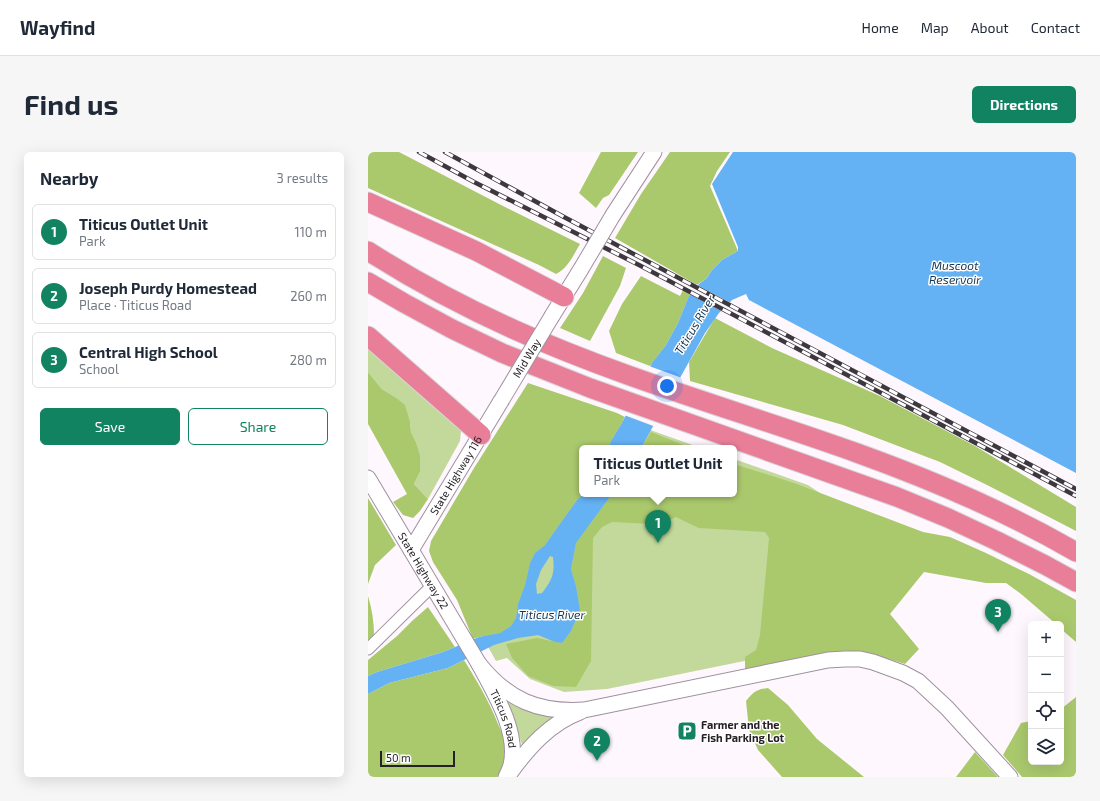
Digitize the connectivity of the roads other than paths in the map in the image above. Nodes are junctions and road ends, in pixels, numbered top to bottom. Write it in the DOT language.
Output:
graph roads {
  1 [pos="654,152"];
  2 [pos="368,202"];
  3 [pos="368,251"];
  4 [pos="368,282"];
  5 [pos="564,297"];
  6 [pos="368,336"];
  7 [pos="501,401"];
  8 [pos="481,435"];
  9 [pos="368,478"];
  10 [pos="411,550"];
  11 [pos="1076,552"];
  12 [pos="1076,582"];
  13 [pos="432,586"];
  14 [pos="368,649"];
  15 [pos="478,664"];
  16 [pos="584,710"];
  17 [pos="506,777"];
  18 [pos="1010,777"];
  1 -- 5 [label="main road, Mid Way, bridge"];
  2 -- 5 [label="highway"];
  3 -- 11 [label="highway"];
  4 -- 12 [label="highway"];
  5 -- 7 [label="main road, Mid Way, bridge"];
  6 -- 8 [label="highway"];
  7 -- 8 [label="main road, State Highway 116"];
  8 -- 10 [label="main road, State Highway 116"];
  9 -- 10 [label="main road, State Highway 22"];
  10 -- 13 [label="main road, State Highway 22"];
  13 -- 14 [label="street"];
  13 -- 15 [label="main road, State Highway 22"];
  15 -- 16 [label="main road"];
  15 -- 17 [label="main road, Titicus Road"];
  16 -- 17 [label="main road, Titicus Road"];
  16 -- 18 [label="main road"];
}
